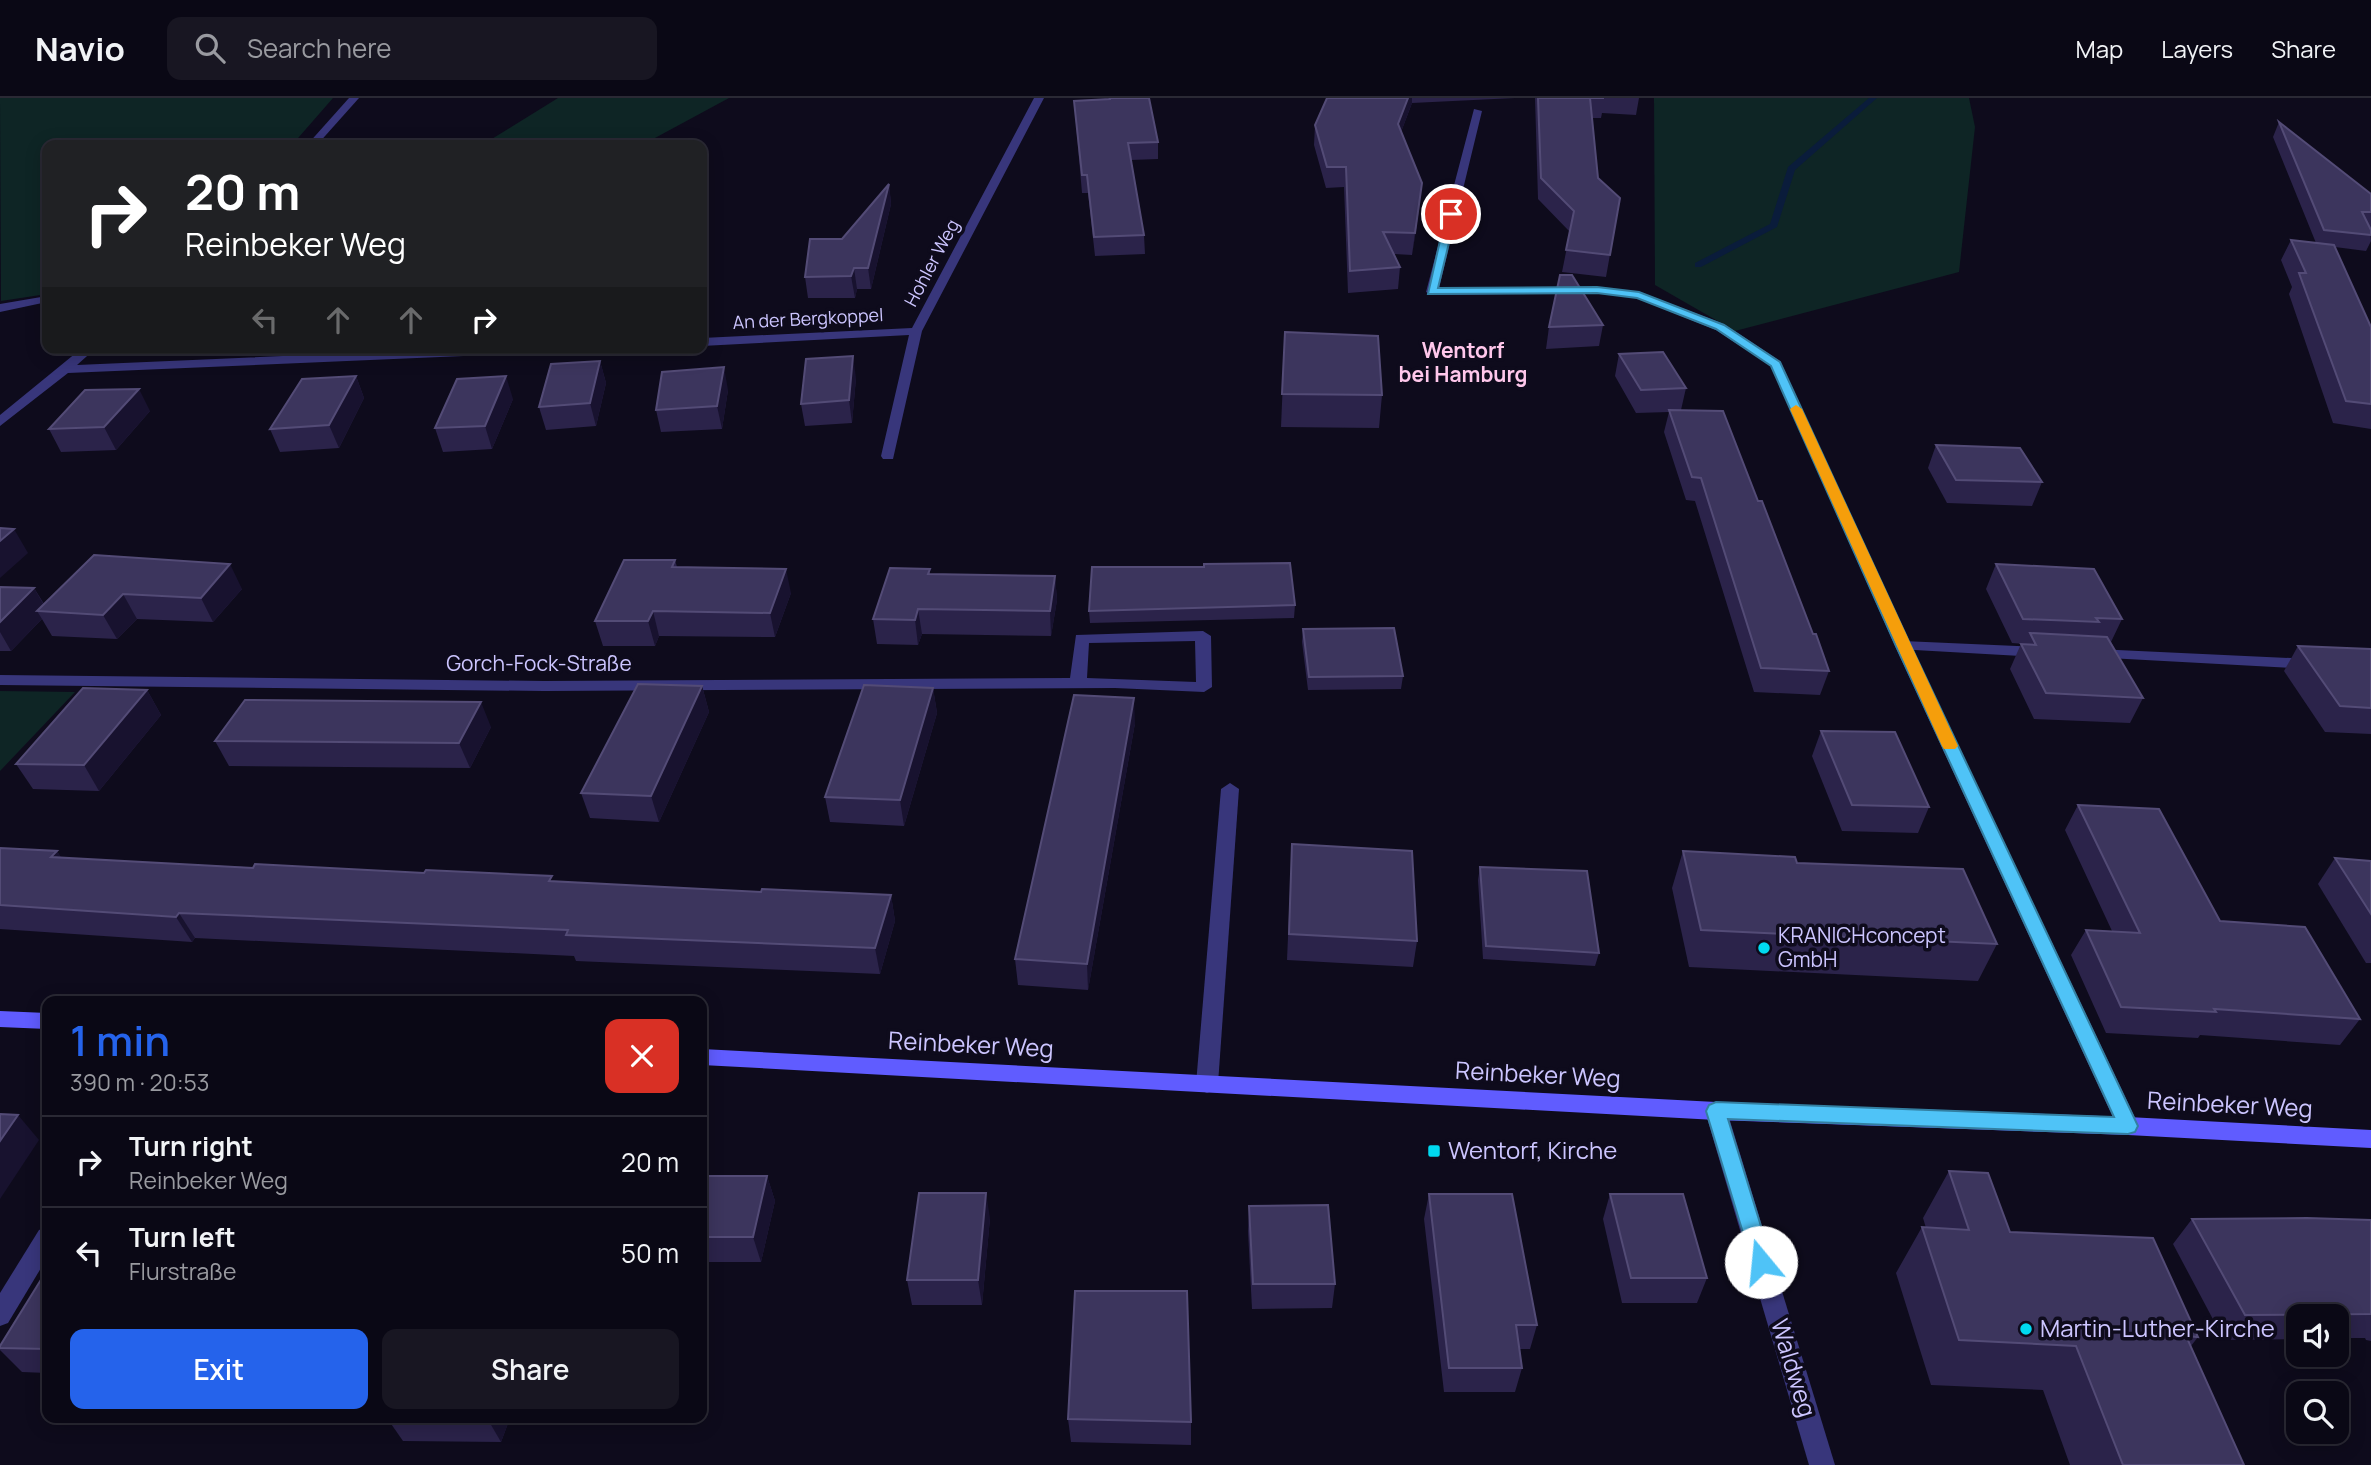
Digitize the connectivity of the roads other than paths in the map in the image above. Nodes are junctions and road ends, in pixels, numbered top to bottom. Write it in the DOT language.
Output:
graph roads {
  1 [pos="354,98"];
  2 [pos="1039,98"];
  3 [pos="1477,111"];
  4 [pos="316,140"];
  5 [pos="42,300"];
  6 [pos="0,308"];
  7 [pos="916,331"];
  8 [pos="707,342"];
  9 [pos="83,354"];
  10 [pos="417,354"];
  11 [pos="66,369"];
  12 [pos="0,422"];
  13 [pos="888,456"];
  14 [pos="1903,646"];
  15 [pos="2053,653"];
  16 [pos="2080,654"];
  17 [pos="2325,664"];
  18 [pos="0,680"];
  19 [pos="1078,684"];
  20 [pos="1230,789"];
  21 [pos="0,1018"];
  22 [pos="42,1021"];
  23 [pos="707,1057"];
  24 [pos="1208,1084"];
  25 [pos="1716,1111"];
  26 [pos="2128,1126"];
  27 [pos="2371,1139"];
  28 [pos="42,1245"];
  29 [pos="0,1315"];
  30 [pos="1822,1465"];
  1 -- 4 [label="street"];
  2 -- 7 [label="street, Hohler Weg"];
  3 -- 14 [label="street"];
  5 -- 6 [label="street"];
  7 -- 8 [label="street, An der Bergkoppel"];
  7 -- 13 [label="street, Hohler Weg"];
  9 -- 11 [label="street"];
  10 -- 11 [label="street"];
  11 -- 12 [label="street"];
  14 -- 15 [label="street"];
  14 -- 26 [label="street"];
  16 -- 17 [label="street"];
  18 -- 19 [label="street, Gorch-Fock-Straße"];
  19 -- 19 [label="street, Gorch-Fock-Straße"];
  20 -- 24 [label="street"];
  21 -- 22 [label="main road"];
  23 -- 24 [label="main road, Reinbeker Weg"];
  24 -- 25 [label="main road, Reinbeker Weg"];
  25 -- 26 [label="main road, Reinbeker Weg"];
  25 -- 30 [label="street, Waldweg"];
  26 -- 27 [label="main road, Reinbeker Weg"];
  28 -- 29 [label="street"];
}
